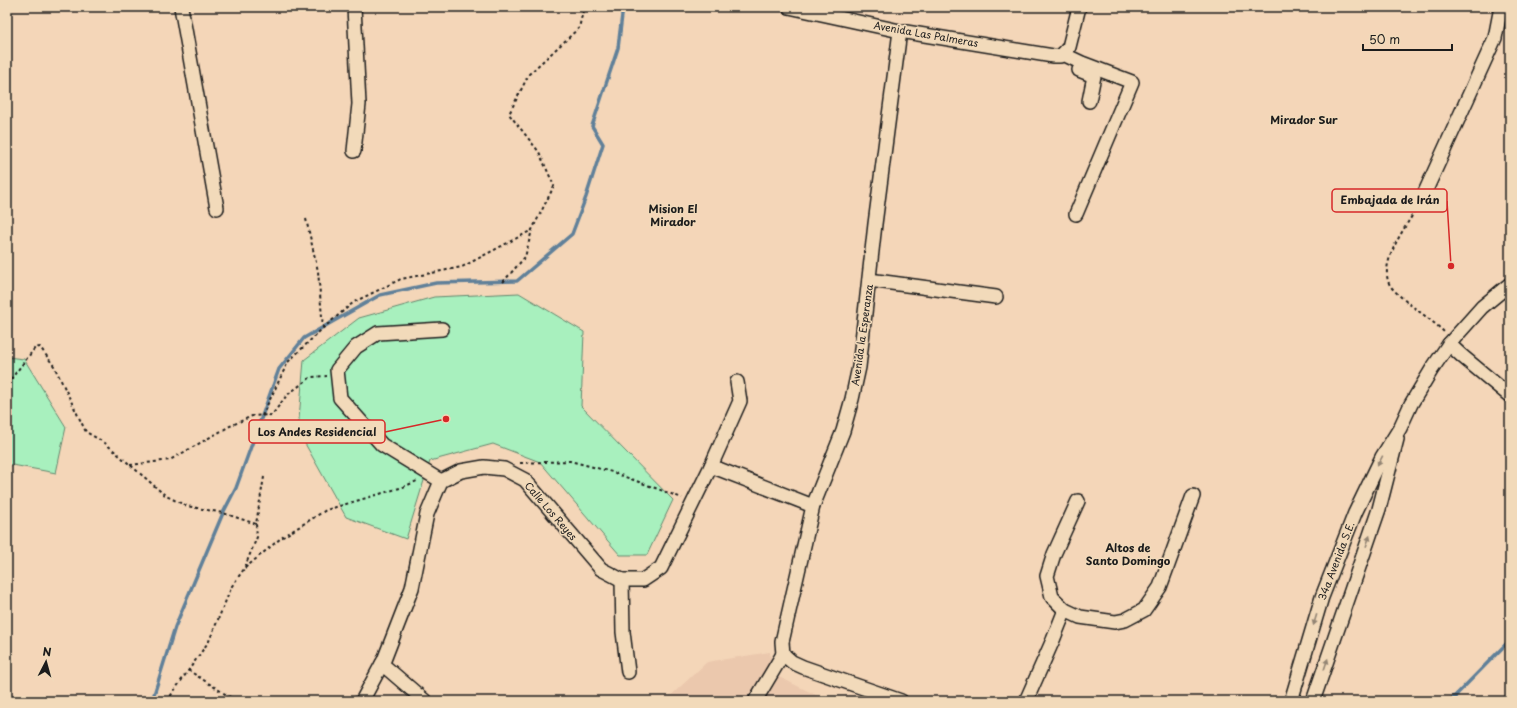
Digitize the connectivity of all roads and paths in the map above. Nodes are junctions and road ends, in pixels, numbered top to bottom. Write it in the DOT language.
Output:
graph roads {
  1 [pos="181,7"];
  2 [pos="354,7"];
  3 [pos="584,7"];
  4 [pos="789,7"];
  5 [pos="1079,7"];
  6 [pos="1501,7"];
  7 [pos="900,31"];
  8 [pos="1062,55"];
  9 [pos="1089,101"];
  10 [pos="354,151"];
  11 [pos="1421,202"];
  12 [pos="217,208"];
  13 [pos="1076,214"];
  14 [pos="306,219"];
  15 [pos="532,230"];
  16 [pos="869,280"];
  17 [pos="503,282"];
  18 [pos="1510,284"];
  19 [pos="996,297"];
  20 [pos="323,328"];
  21 [pos="442,329"];
  22 [pos="1450,342"];
  23 [pos="337,376"];
  24 [pos="736,382"];
  25 [pos="7,384"];
  26 [pos="1510,396"];
  27 [pos="262,416"];
  28 [pos="1400,428"];
  29 [pos="130,465"];
  30 [pos="711,466"];
  31 [pos="504,469"];
  32 [pos="264,477"];
  33 [pos="436,478"];
  34 [pos="1193,496"];
  35 [pos="695,499"];
  36 [pos="1078,500"];
  37 [pos="813,506"];
  38 [pos="256,524"];
  39 [pos="244,569"];
  40 [pos="622,580"];
  41 [pos="1065,610"];
  42 [pos="783,654"];
  43 [pos="382,664"];
  44 [pos="188,670"];
  45 [pos="628,672"];
  46 [pos="166,701"];
  47 [pos="236,701"];
  48 [pos="362,701"];
  49 [pos="425,701"];
  50 [pos="755,701"];
  51 [pos="901,701"];
  52 [pos="1026,701"];
  53 [pos="1291,701"];
  54 [pos="1314,701"];
  1 -- 12 [label="street"];
  2 -- 10 [label="street"];
  3 -- 15 [label="path"];
  4 -- 7 [label="street, Avenida Las Palmeras"];
  5 -- 8 [label="street"];
  6 -- 11 [label="street"];
  7 -- 8 [label="street, Avenida Las Palmeras"];
  7 -- 16 [label="street, Avenida la Esperanza"];
  8 -- 9 [label="street"];
  8 -- 13 [label="street"];
  11 -- 22 [label="path"];
  14 -- 20 [label="path"];
  15 -- 17 [label="path"];
  15 -- 20 [label="path"];
  16 -- 19 [label="street"];
  16 -- 37 [label="street, Avenida la Esperanza"];
  18 -- 22 [label="street, 34a Avenida S.E."];
  20 -- 27 [label="path"];
  21 -- 23 [label="street"];
  22 -- 26 [label="street"];
  22 -- 28 [label="street, 34a Avenida S.E."];
  23 -- 27 [label="path"];
  23 -- 33 [label="street"];
  24 -- 30 [label="street, Calle Los Reyes"];
  25 -- 29 [label="path"];
  27 -- 29 [label="path"];
  28 -- 53 [label="street, 34a Avenida S.E., one-way"];
  54 -- 28 [label="street, 34a Avenida S.E., one-way"];
  29 -- 38 [label="path"];
  30 -- 35 [label="street, Calle Los Reyes"];
  30 -- 37 [label="street"];
  31 -- 33 [label="street, Calle Los Reyes"];
  31 -- 35 [label="path"];
  31 -- 40 [label="street, Calle Los Reyes"];
  32 -- 38 [label="path"];
  33 -- 39 [label="path"];
  33 -- 43 [label="street"];
  34 -- 41 [label="street"];
  35 -- 40 [label="street, Calle Los Reyes"];
  36 -- 41 [label="street"];
  37 -- 42 [label="street, Avenida la Esperanza"];
  38 -- 39 [label="path"];
  39 -- 44 [label="path"];
  40 -- 45 [label="street"];
  41 -- 52 [label="street"];
  42 -- 50 [label="street"];
  42 -- 51 [label="street"];
  43 -- 48 [label="street"];
  43 -- 49 [label="street"];
  44 -- 46 [label="path"];
  44 -- 47 [label="path"];
}
